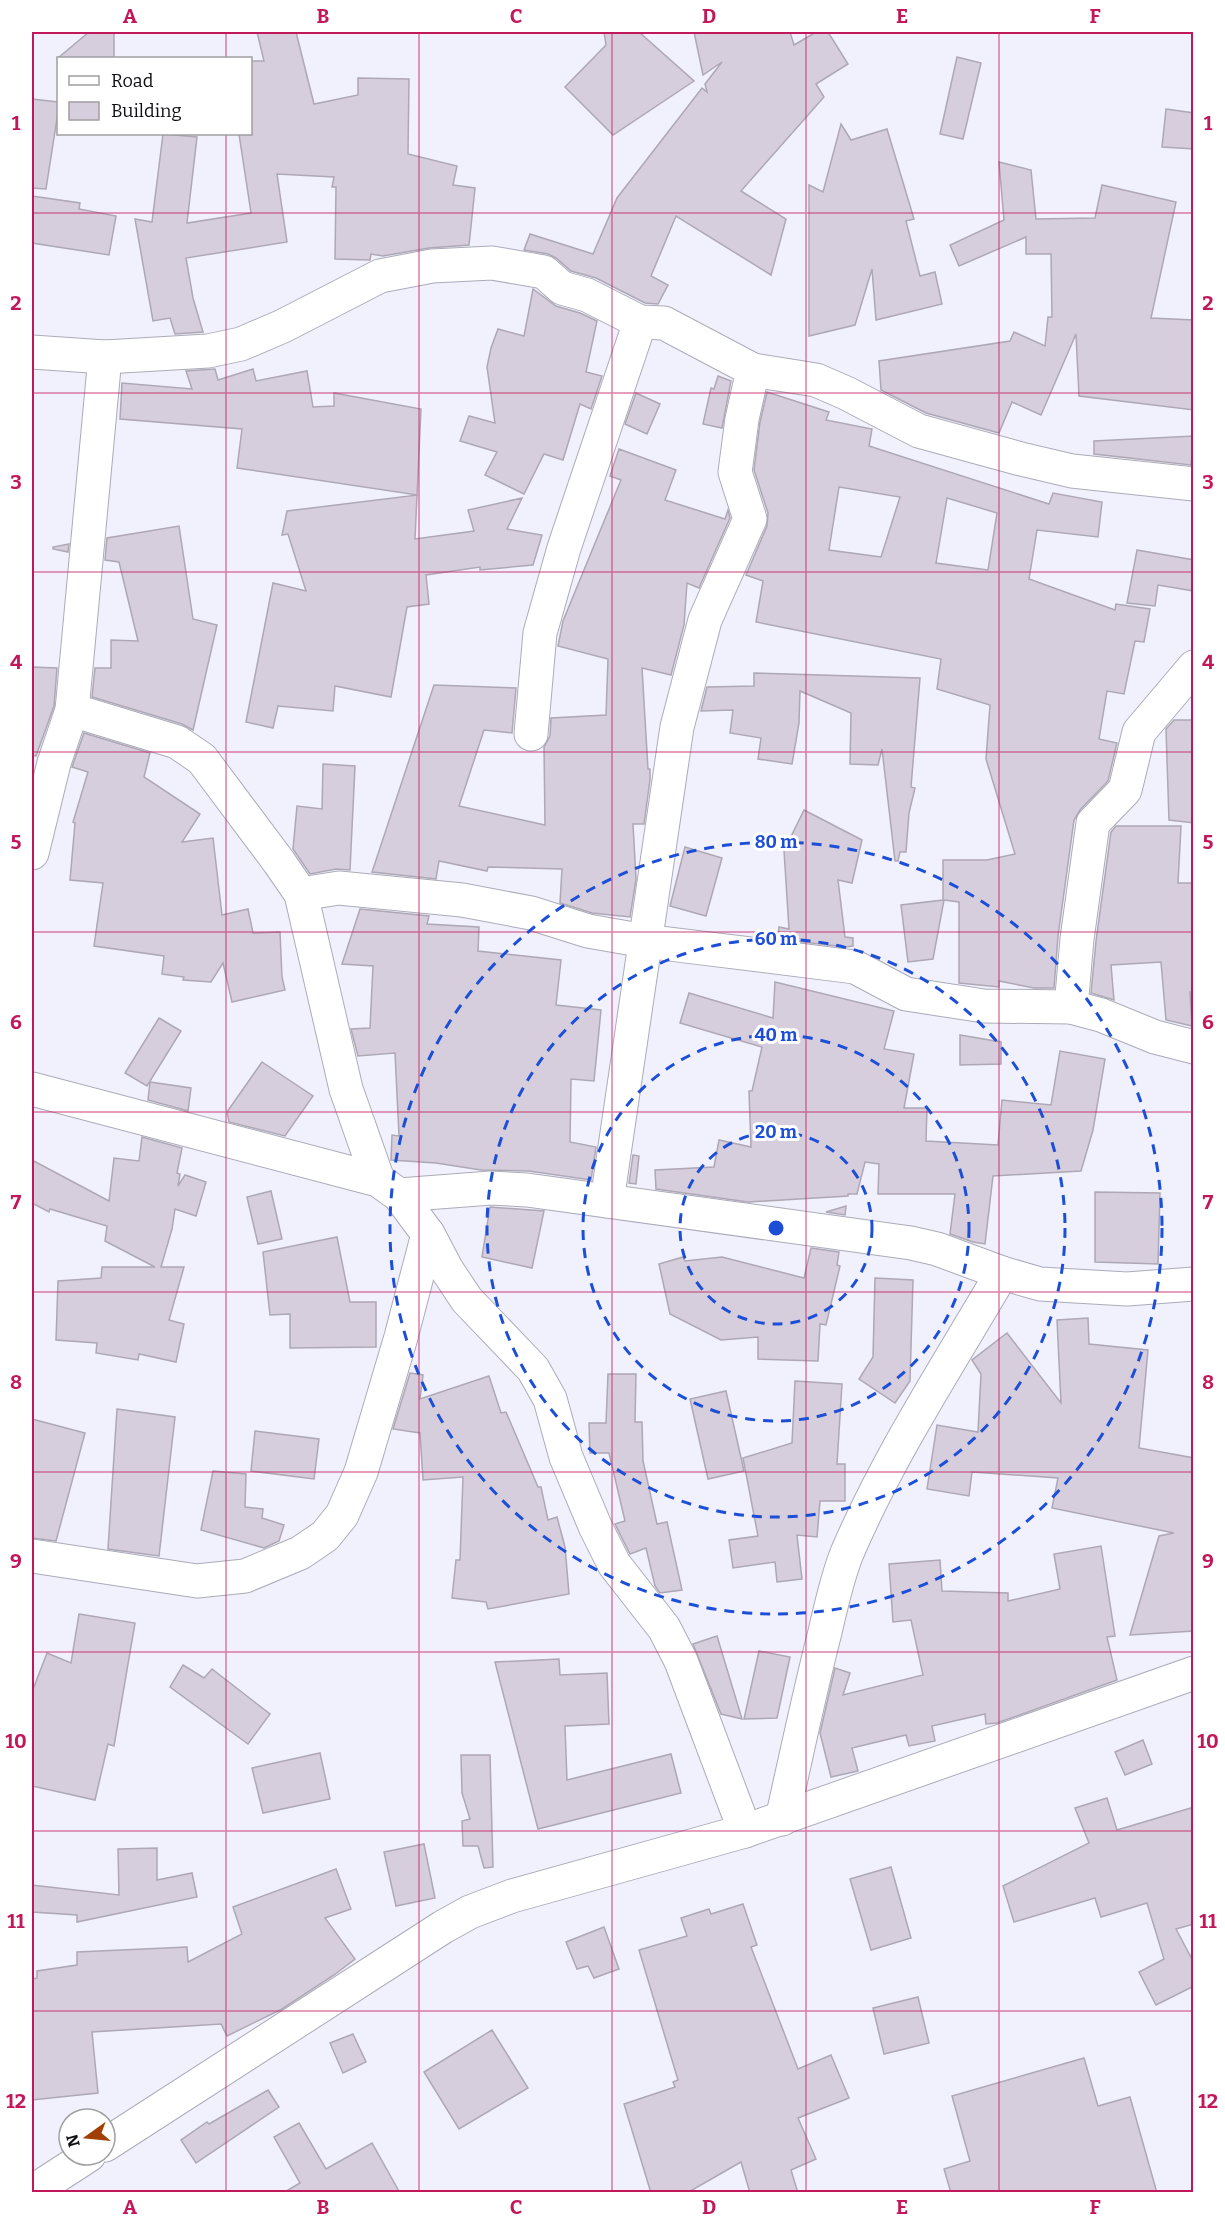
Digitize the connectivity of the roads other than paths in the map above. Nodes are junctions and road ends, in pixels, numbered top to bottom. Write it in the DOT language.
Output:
graph roads {
  1 [pos="640,322"];
  2 [pos="32,352"];
  3 [pos="105,357"];
  4 [pos="753,370"];
  5 [pos="1194,484"];
  6 [pos="1194,667"];
  7 [pos="72,710"];
  8 [pos="531,734"];
  9 [pos="32,853"];
  10 [pos="301,894"];
  11 [pos="645,941"];
  12 [pos="1071,1007"];
  13 [pos="1194,1047"];
  14 [pos="32,1089"];
  15 [pos="389,1187"];
  16 [pos="607,1201"];
  17 [pos="428,1234"];
  18 [pos="1002,1273"];
  19 [pos="1194,1284"];
  20 [pos="32,1556"];
  21 [pos="1194,1673"];
  22 [pos="782,1819"];
  23 [pos="745,1832"];
  24 [pos="117,2137"];
  25 [pos="71,2167"];
  26 [pos="32,2192"];
  1 -- 3 [label="street"];
  1 -- 4 [label="street"];
  1 -- 8 [label="street"];
  2 -- 3 [label="street"];
  3 -- 7 [label="street"];
  4 -- 5 [label="street"];
  4 -- 11 [label="street"];
  6 -- 12 [label="street"];
  7 -- 9 [label="street"];
  7 -- 10 [label="street"];
  10 -- 11 [label="street"];
  10 -- 15 [label="street"];
  11 -- 12 [label="street"];
  11 -- 16 [label="street"];
  12 -- 13 [label="street"];
  14 -- 15 [label="street"];
  15 -- 16 [label="street"];
  15 -- 17 [label="street"];
  16 -- 18 [label="street"];
  17 -- 20 [label="street"];
  17 -- 23 [label="street"];
  18 -- 19 [label="street"];
  18 -- 22 [label="street"];
  21 -- 22 [label="street"];
  22 -- 23 [label="street"];
  23 -- 24 [label="street"];
  25 -- 26 [label="street"];
}
